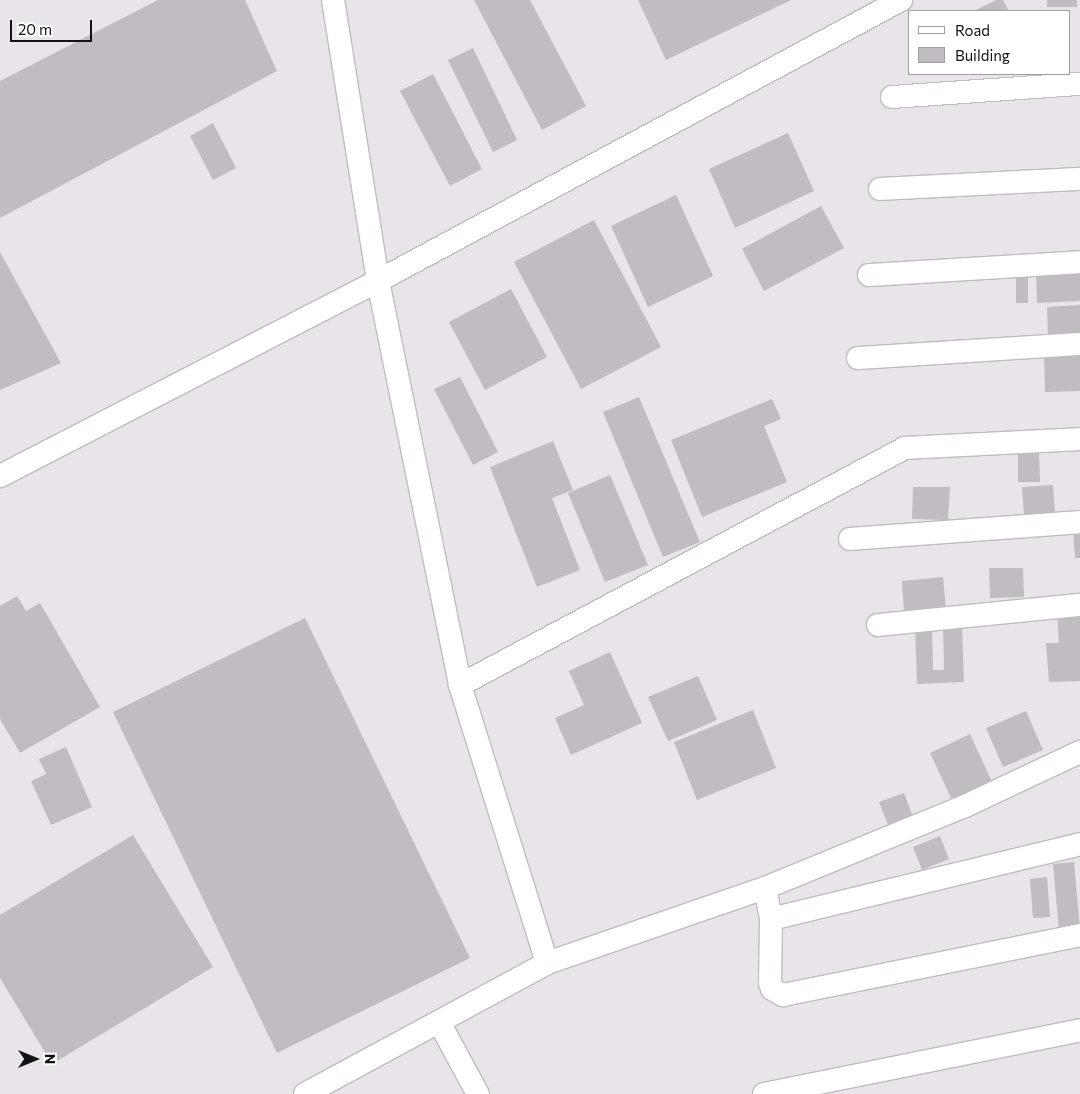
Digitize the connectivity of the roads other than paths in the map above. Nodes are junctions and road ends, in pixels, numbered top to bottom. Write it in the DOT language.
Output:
graph roads {
  1 [pos="333,0"];
  2 [pos="901,0"];
  3 [pos="1080,84"];
  4 [pos="892,97"];
  5 [pos="1080,179"];
  6 [pos="880,189"];
  7 [pos="1080,262"];
  8 [pos="869,275"];
  9 [pos="378,281"];
  10 [pos="1080,344"];
  11 [pos="858,358"];
  12 [pos="1080,439"];
  13 [pos="0,476"];
  14 [pos="1080,522"];
  15 [pos="850,539"];
  16 [pos="1080,605"];
  17 [pos="878,625"];
  18 [pos="460,685"];
  19 [pos="1080,752"];
  20 [pos="1080,844"];
  21 [pos="765,888"];
  22 [pos="771,919"];
  23 [pos="1080,935"];
  24 [pos="547,963"];
  25 [pos="440,1022"];
  26 [pos="1080,1030"];
  27 [pos="305,1094"];
  28 [pos="478,1094"];
  29 [pos="764,1094"];
  1 -- 9 [label="street"];
  2 -- 9 [label="street"];
  3 -- 4 [label="street"];
  5 -- 6 [label="street"];
  7 -- 8 [label="street"];
  9 -- 13 [label="street"];
  9 -- 18 [label="street"];
  10 -- 11 [label="street"];
  12 -- 18 [label="street"];
  14 -- 15 [label="street"];
  16 -- 17 [label="street"];
  18 -- 24 [label="street"];
  19 -- 21 [label="street"];
  20 -- 22 [label="street"];
  21 -- 22 [label="street"];
  21 -- 24 [label="street"];
  22 -- 23 [label="street"];
  24 -- 25 [label="street"];
  25 -- 27 [label="street"];
  25 -- 28 [label="street"];
  26 -- 29 [label="street"];
}
